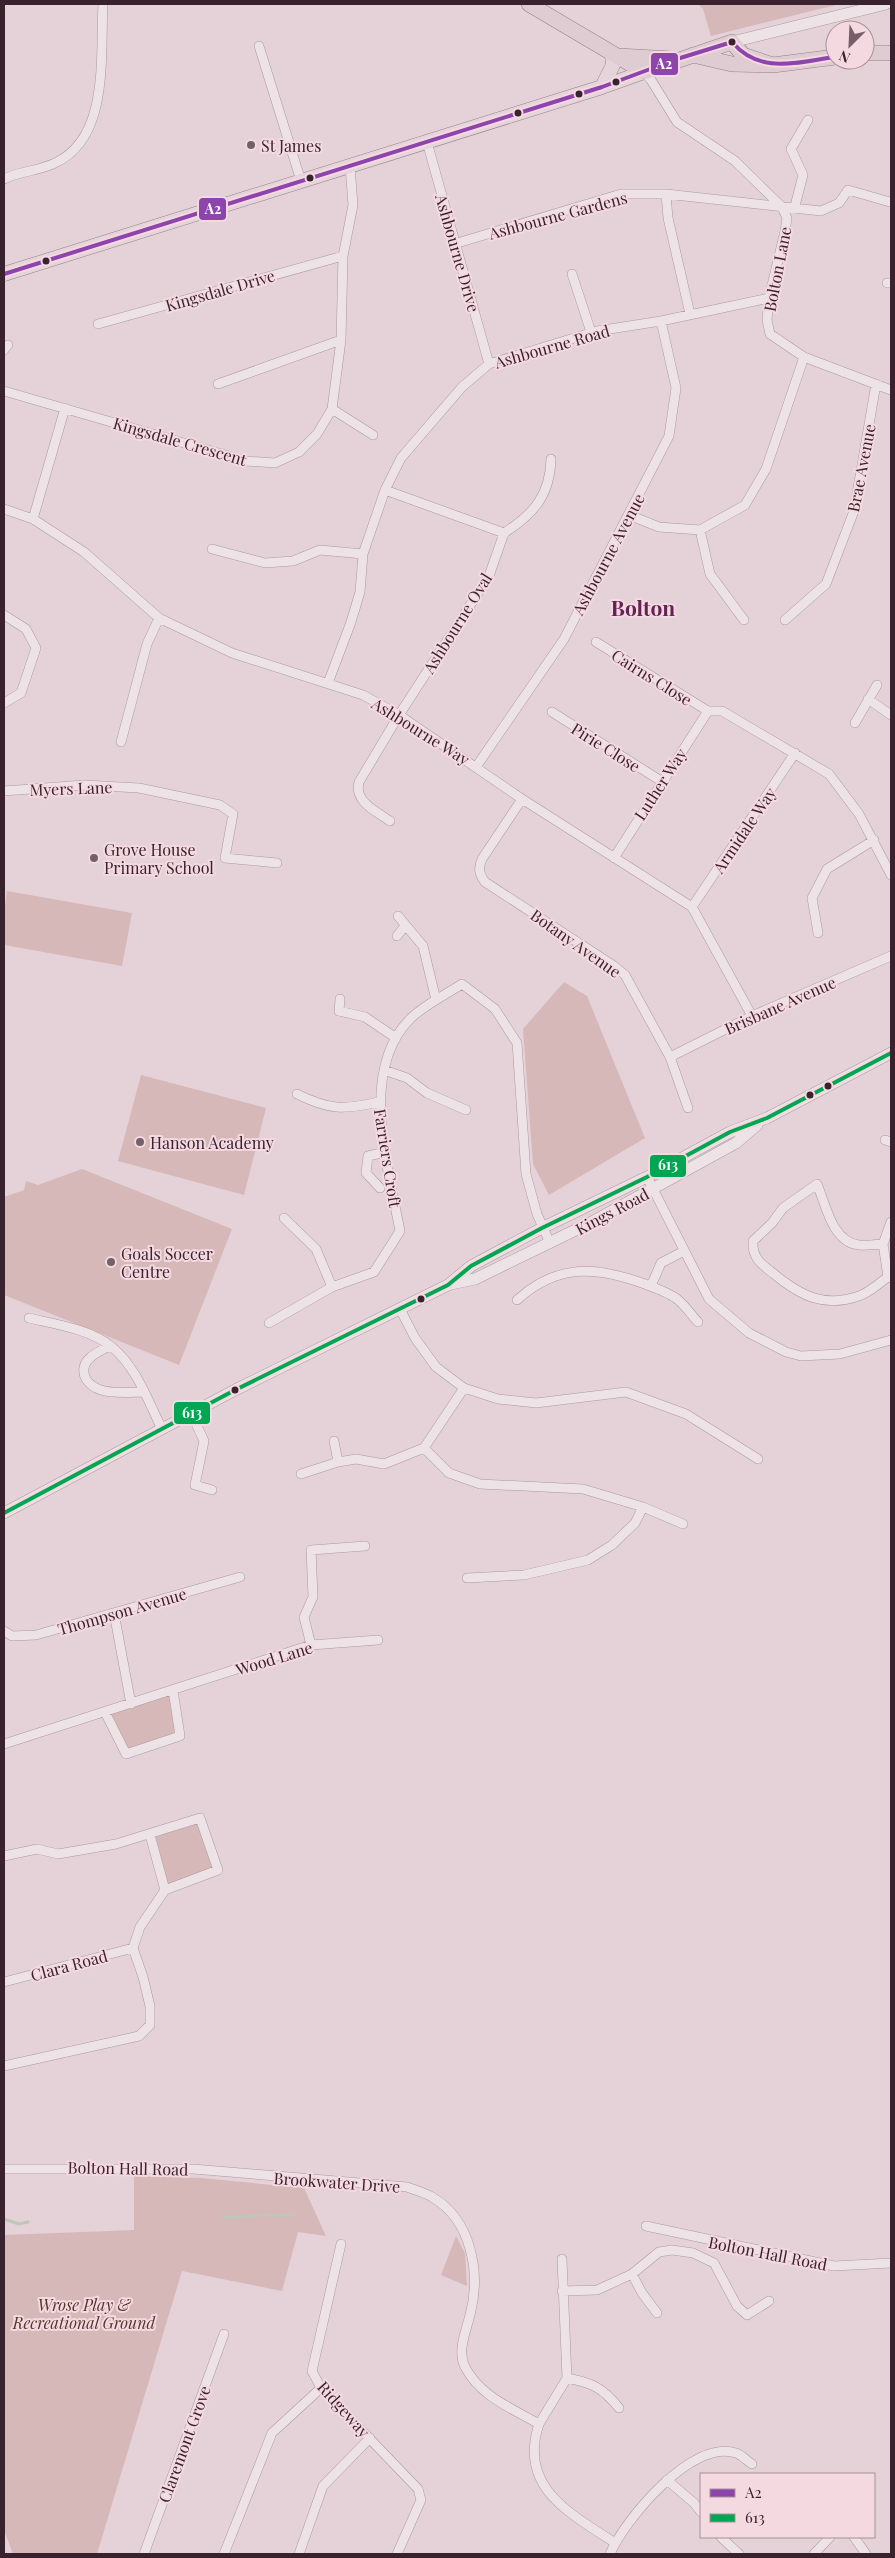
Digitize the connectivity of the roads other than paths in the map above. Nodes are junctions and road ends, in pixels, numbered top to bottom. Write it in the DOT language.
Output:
graph roads {
  1 [pos="103,4"];
  2 [pos="529,4"];
  3 [pos="886,4"];
  4 [pos="732,42"];
  5 [pos="258,46"];
  6 [pos="875,53"];
  7 [pos="891,53"];
  8 [pos="614,54"];
  9 [pos="692,55"];
  10 [pos="825,58"];
  11 [pos="677,59"];
  12 [pos="773,65"];
  13 [pos="644,72"];
  14 [pos="602,87"];
  15 [pos="808,120"];
  16 [pos="427,142"];
  17 [pos="350,166"];
  18 [pos="4,179"];
  19 [pos="301,180"];
  20 [pos="666,194"];
  21 [pos="890,202"];
  22 [pos="795,206"];
  23 [pos="782,207"];
  24 [pos="454,244"];
  25 [pos="343,256"];
  26 [pos="4,274"];
  27 [pos="572,274"];
  28 [pos="769,298"];
  29 [pos="690,314"];
  30 [pos="661,321"];
  31 [pos="98,324"];
  32 [pos="591,332"];
  33 [pos="341,340"];
  34 [pos="804,357"];
  35 [pos="489,364"];
  36 [pos="218,384"];
  37 [pos="876,384"];
  38 [pos="4,390"];
  39 [pos="891,390"];
  40 [pos="65,408"];
  41 [pos="332,409"];
  42 [pos="372,435"];
  43 [pos="551,459"];
  44 [pos="385,490"];
  45 [pos="4,509"];
  46 [pos="629,515"];
  47 [pos="33,519"];
  48 [pos="700,530"];
  49 [pos="504,533"];
  50 [pos="212,549"];
  51 [pos="363,554"];
  52 [pos="4,615"];
  53 [pos="159,618"];
  54 [pos="744,620"];
  55 [pos="785,620"];
  56 [pos="596,642"];
  57 [pos="328,682"];
  58 [pos="877,685"];
  59 [pos="868,698"];
  60 [pos="4,703"];
  61 [pos="552,712"];
  62 [pos="708,712"];
  63 [pos="399,715"];
  64 [pos="891,715"];
  65 [pos="855,723"];
  66 [pos="121,742"];
  67 [pos="795,753"];
  68 [pos="476,767"];
  69 [pos="661,781"];
  70 [pos="4,791"];
  71 [pos="522,799"];
  72 [pos="390,821"];
  73 [pos="874,840"];
  74 [pos="614,858"];
  75 [pos="277,863"];
  76 [pos="891,875"];
  77 [pos="692,907"];
  78 [pos="398,916"];
  79 [pos="405,926"];
  80 [pos="818,933"];
  81 [pos="397,936"];
  82 [pos="891,956"];
  83 [pos="340,999"];
  84 [pos="436,1000"];
  85 [pos="752,1016"];
  86 [pos="396,1038"];
  87 [pos="891,1053"];
  88 [pos="670,1057"];
  89 [pos="384,1070"];
  90 [pos="297,1094"];
  91 [pos="379,1102"];
  92 [pos="688,1108"];
  93 [pos="466,1110"];
  94 [pos="766,1118"];
  95 [pos="386,1152"];
  96 [pos="647,1177"];
  97 [pos="380,1188"];
  98 [pos="654,1190"];
  99 [pos="284,1218"];
  100 [pos="891,1222"];
  101 [pos="542,1228"];
  102 [pos="550,1243"];
  103 [pos="883,1244"];
  104 [pos="684,1252"];
  105 [pos="890,1277"];
  106 [pos="448,1285"];
  107 [pos="651,1286"];
  108 [pos="332,1287"];
  109 [pos="517,1300"];
  110 [pos="400,1309"];
  111 [pos="29,1318"];
  112 [pos="698,1322"];
  113 [pos="269,1323"];
  114 [pos="891,1340"];
  115 [pos="110,1346"];
  116 [pos="464,1388"];
  117 [pos="144,1392"];
  118 [pos="191,1413"];
  119 [pos="162,1429"];
  120 [pos="334,1441"];
  121 [pos="424,1448"];
  122 [pos="758,1459"];
  123 [pos="338,1462"];
  124 [pos="301,1474"];
  125 [pos="212,1490"];
  126 [pos="643,1507"];
  127 [pos="4,1513"];
  128 [pos="683,1524"];
  129 [pos="364,1546"];
  130 [pos="240,1577"];
  131 [pos="467,1578"];
  132 [pos="114,1613"];
  133 [pos="4,1631"];
  134 [pos="378,1640"];
  135 [pos="311,1645"];
  136 [pos="172,1690"];
  137 [pos="131,1704"];
  138 [pos="105,1712"];
  139 [pos="4,1744"];
  140 [pos="150,1835"];
  141 [pos="4,1856"];
  142 [pos="164,1890"];
  143 [pos="133,1948"];
  144 [pos="4,1982"];
  145 [pos="4,2066"];
  146 [pos="4,2169"];
  147 [pos="251,2176"];
  148 [pos="646,2226"];
  149 [pos="341,2244"];
  150 [pos="562,2259"];
  151 [pos="891,2263"];
  152 [pos="632,2274"];
  153 [pos="562,2291"];
  154 [pos="769,2301"];
  155 [pos="657,2313"];
  156 [pos="224,2334"];
  157 [pos="567,2378"];
  158 [pos="321,2388"];
  159 [pos="619,2408"];
  160 [pos="539,2424"];
  161 [pos="370,2438"];
  162 [pos="752,2464"];
  163 [pos="667,2480"];
  164 [pos="700,2511"];
  165 [pos="721,2538"];
  166 [pos="829,2538"];
  167 [pos="855,2538"];
  168 [pos="615,2543"];
  169 [pos="727,2551"];
  170 [pos="144,2554"];
  171 [pos="224,2554"];
  172 [pos="299,2554"];
  173 [pos="397,2554"];
  174 [pos="610,2554"];
  175 [pos="739,2554"];
  176 [pos="814,2554"];
  177 [pos="866,2554"];
  1 -- 18 [label="street"];
  2 -- 8 [label="highway"];
  3 -- 4 [label="street"];
  4 -- 9 [label="highway"];
  4 -- 12 [label="highway"];
  5 -- 19 [label="street"];
  6 -- 7 [label="highway"];
  8 -- 11 [label="highway"];
  8 -- 13 [label="highway"];
  8 -- 14 [label="main road"];
  9 -- 11 [label="highway"];
  9 -- 12 [label="highway"];
  10 -- 12 [label="highway"];
  11 -- 13 [label="highway"];
  13 -- 14 [label="main road"];
  13 -- 23 [label="street, Bolton Lane"];
  14 -- 16 [label="main road"];
  15 -- 22 [label="street"];
  16 -- 17 [label="main road"];
  16 -- 24 [label="street, Ashbourne Drive"];
  17 -- 19 [label="main road"];
  17 -- 25 [label="street, Kingsdale Crescent"];
  19 -- 26 [label="main road"];
  20 -- 23 [label="street, Ashbourne Gardens"];
  20 -- 24 [label="street, Ashbourne Gardens"];
  20 -- 29 [label="street"];
  21 -- 22 [label="street, Ashbourne Gardens"];
  22 -- 23 [label="street, Ashbourne Gardens"];
  23 -- 28 [label="street, Bolton Lane"];
  24 -- 35 [label="street, Ashbourne Drive"];
  25 -- 31 [label="street, Kingsdale Drive"];
  25 -- 33 [label="street, Kingsdale Crescent"];
  27 -- 32 [label="street"];
  28 -- 29 [label="street, Ashbourne Road"];
  28 -- 34 [label="street, Bolton Lane"];
  29 -- 30 [label="street, Ashbourne Road"];
  30 -- 32 [label="street, Ashbourne Road"];
  30 -- 46 [label="street, Ashbourne Avenue"];
  32 -- 35 [label="street, Ashbourne Road"];
  33 -- 36 [label="street"];
  33 -- 41 [label="street, Kingsdale Crescent"];
  34 -- 37 [label="street, Bolton Lane"];
  34 -- 48 [label="street"];
  35 -- 44 [label="street, Ashbourne Road"];
  37 -- 39 [label="street, Bolton Lane"];
  37 -- 55 [label="street, Brae Avenue"];
  38 -- 40 [label="street, Kingsdale Crescent"];
  40 -- 41 [label="street, Kingsdale Crescent"];
  40 -- 47 [label="street"];
  41 -- 42 [label="street"];
  43 -- 49 [label="street"];
  44 -- 49 [label="street"];
  44 -- 51 [label="street, Ashbourne Road"];
  45 -- 47 [label="street, Ashbourne Way"];
  46 -- 48 [label="street"];
  46 -- 68 [label="street, Ashbourne Avenue"];
  47 -- 53 [label="street, Ashbourne Way"];
  48 -- 54 [label="street"];
  49 -- 63 [label="street, Ashbourne Oval"];
  50 -- 51 [label="street"];
  51 -- 57 [label="street, Ashbourne Road"];
  52 -- 60 [label="street"];
  53 -- 57 [label="street, Ashbourne Way"];
  53 -- 66 [label="street"];
  56 -- 62 [label="street, Cairns Close"];
  57 -- 63 [label="street, Ashbourne Way"];
  58 -- 59 [label="street"];
  59 -- 64 [label="street"];
  59 -- 65 [label="street"];
  61 -- 69 [label="street, Pirie Close"];
  62 -- 67 [label="street"];
  62 -- 69 [label="street, Luther Way"];
  63 -- 68 [label="street, Ashbourne Way"];
  63 -- 72 [label="street, Ashbourne Oval"];
  67 -- 73 [label="street"];
  67 -- 77 [label="street, Armidale Way"];
  68 -- 71 [label="street, Ashbourne Way"];
  69 -- 74 [label="street, Luther Way"];
  70 -- 75 [label="street, Myers Lane"];
  71 -- 74 [label="street, Ashbourne Way"];
  71 -- 88 [label="street, Botany Avenue"];
  73 -- 76 [label="street"];
  73 -- 80 [label="street"];
  74 -- 77 [label="street, Ashbourne Way"];
  77 -- 85 [label="street, Ashbourne Way"];
  78 -- 79 [label="street"];
  79 -- 81 [label="street"];
  79 -- 84 [label="street"];
  82 -- 85 [label="street, Brisbane Avenue"];
  83 -- 86 [label="street"];
  84 -- 86 [label="street, Farriers Croft"];
  84 -- 101 [label="street, Farriers Croft"];
  85 -- 88 [label="street, Brisbane Avenue"];
  86 -- 89 [label="street, Farriers Croft"];
  87 -- 94 [label="street, Kings Road"];
  88 -- 92 [label="street, Botany Avenue"];
  89 -- 91 [label="street, Farriers Croft"];
  89 -- 93 [label="street"];
  90 -- 91 [label="street"];
  91 -- 95 [label="street, Farriers Croft"];
  94 -- 96 [label="street, Kings Road"];
  94 -- 98 [label="street, Kings Road"];
  95 -- 97 [label="street"];
  95 -- 108 [label="street, Farriers Croft"];
  96 -- 98 [label="street"];
  96 -- 101 [label="street, Kings Road"];
  98 -- 102 [label="street, Kings Road"];
  98 -- 104 [label="street"];
  99 -- 108 [label="street"];
  100 -- 103 [label="street"];
  101 -- 102 [label="street"];
  101 -- 106 [label="street, Kings Road"];
  102 -- 106 [label="street, Kings Road"];
  103 -- 105 [label="street"];
  103 -- 105 [label="street"];
  104 -- 107 [label="street"];
  104 -- 114 [label="street"];
  106 -- 110 [label="street, Kings Road"];
  107 -- 109 [label="street"];
  107 -- 112 [label="street"];
  108 -- 113 [label="street, Farriers Croft"];
  110 -- 116 [label="street"];
  110 -- 118 [label="street, Kings Road"];
  111 -- 115 [label="street"];
  115 -- 117 [label="street"];
  115 -- 117 [label="street"];
  116 -- 121 [label="street"];
  116 -- 122 [label="street"];
  117 -- 119 [label="street"];
  118 -- 119 [label="street, Kings Road"];
  118 -- 125 [label="street"];
  119 -- 127 [label="street, Kings Road"];
  120 -- 123 [label="street"];
  121 -- 123 [label="street"];
  121 -- 126 [label="street"];
  123 -- 124 [label="street"];
  126 -- 128 [label="street"];
  126 -- 131 [label="street"];
  129 -- 135 [label="street"];
  130 -- 132 [label="street, Thompson Avenue"];
  132 -- 133 [label="street, Thompson Avenue"];
  132 -- 137 [label="street"];
  134 -- 135 [label="street, Wood Lane"];
  135 -- 136 [label="street, Wood Lane"];
  136 -- 137 [label="street, Wood Lane"];
  136 -- 138 [label="street"];
  137 -- 138 [label="street, Wood Lane"];
  138 -- 139 [label="street, Wood Lane"];
  140 -- 141 [label="street"];
  140 -- 142 [label="street"];
  140 -- 142 [label="street"];
  142 -- 143 [label="street"];
  143 -- 144 [label="street, Clara Road"];
  143 -- 145 [label="street"];
  146 -- 147 [label="street, Bolton Hall Road"];
  147 -- 160 [label="street, Brookwater Drive"];
  148 -- 151 [label="street, Bolton Hall Road"];
  149 -- 158 [label="street, Ridgeway"];
  150 -- 153 [label="street"];
  152 -- 153 [label="street"];
  152 -- 154 [label="street"];
  152 -- 155 [label="street"];
  153 -- 157 [label="street"];
  156 -- 170 [label="street, Claremont Grove"];
  157 -- 159 [label="street"];
  157 -- 160 [label="street"];
  158 -- 161 [label="street, Ridgeway"];
  158 -- 171 [label="street"];
  160 -- 168 [label="street"];
  161 -- 172 [label="street"];
  161 -- 173 [label="street, Ridgeway"];
  162 -- 163 [label="street"];
  163 -- 164 [label="street"];
  163 -- 168 [label="street"];
  165 -- 169 [label="street"];
  166 -- 176 [label="street"];
  167 -- 177 [label="street"];
  168 -- 174 [label="street"];
  169 -- 175 [label="street"];
}
